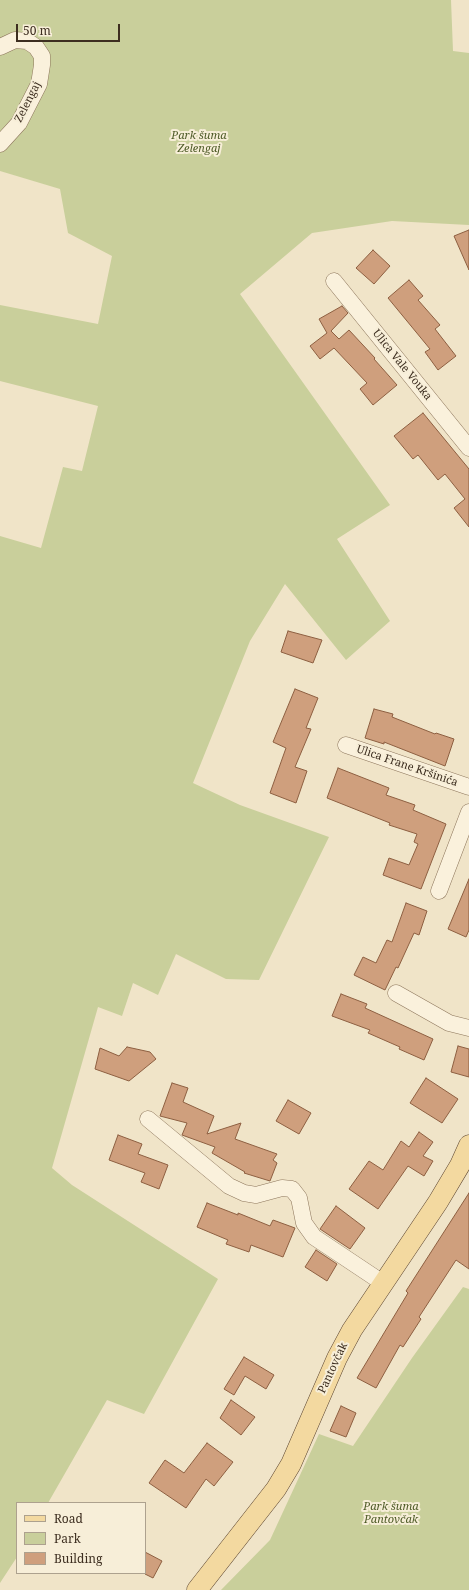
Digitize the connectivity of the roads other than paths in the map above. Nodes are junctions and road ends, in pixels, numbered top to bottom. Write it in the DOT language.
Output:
graph roads {
  1 [pos="0,47"];
  2 [pos="0,144"];
  3 [pos="334,281"];
  4 [pos="469,448"];
  5 [pos="346,745"];
  6 [pos="469,787"];
  7 [pos="469,812"];
  8 [pos="439,891"];
  9 [pos="396,993"];
  10 [pos="469,1028"];
  11 [pos="148,1119"];
  12 [pos="469,1145"];
  13 [pos="383,1283"];
  14 [pos="197,1590"];
  1 -- 2 [label="street, Zelengaj"];
  3 -- 4 [label="street, Ulica Vale Vouka"];
  5 -- 6 [label="street, Ulica Frane Kršinića"];
  7 -- 8 [label="street"];
  9 -- 10 [label="street"];
  11 -- 13 [label="street"];
  12 -- 13 [label="main road, Pantovčak"];
  13 -- 14 [label="main road, Pantovčak"];
}
